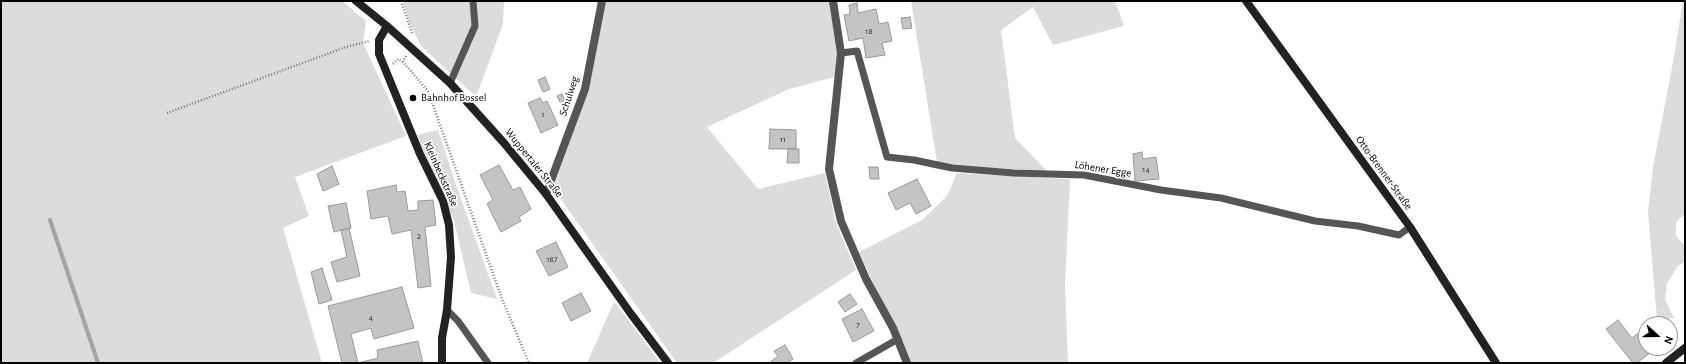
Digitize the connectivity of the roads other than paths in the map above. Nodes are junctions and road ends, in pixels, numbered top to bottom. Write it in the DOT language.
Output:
graph roads {
  1 [pos="356,1"];
  2 [pos="473,1"];
  3 [pos="602,1"];
  4 [pos="833,1"];
  5 [pos="1246,1"];
  6 [pos="388,26"];
  7 [pos="841,53"];
  8 [pos="450,83"];
  9 [pos="546,194"];
  10 [pos="1410,227"];
  11 [pos="447,310"];
  12 [pos="898,339"];
  13 [pos="1685,348"];
  14 [pos="442,363"];
  15 [pos="488,363"];
  16 [pos="668,363"];
  17 [pos="856,363"];
  18 [pos="907,363"];
  19 [pos="1496,363"];
  20 [pos="1666,363"];
  1 -- 6 [label="street, Wuppertaler Straße"];
  2 -- 8 [label="lane"];
  3 -- 9 [label="street, Schulweg"];
  4 -- 7 [label="street"];
  5 -- 10 [label="street, Otto-Brenner-Straße"];
  6 -- 8 [label="street, Wuppertaler Straße"];
  6 -- 11 [label="street, Kleinbeckstraße"];
  7 -- 10 [label="lane, Löhener Egge"];
  7 -- 12 [label="street"];
  8 -- 9 [label="street, Wuppertaler Straße"];
  9 -- 16 [label="street, Wuppertaler Straße"];
  10 -- 19 [label="street, Otto-Brenner-Straße"];
  11 -- 14 [label="street, Kleinbeckstraße"];
  11 -- 15 [label="lane"];
  12 -- 17 [label="lane"];
  12 -- 18 [label="street"];
  13 -- 20 [label="street"];
}
